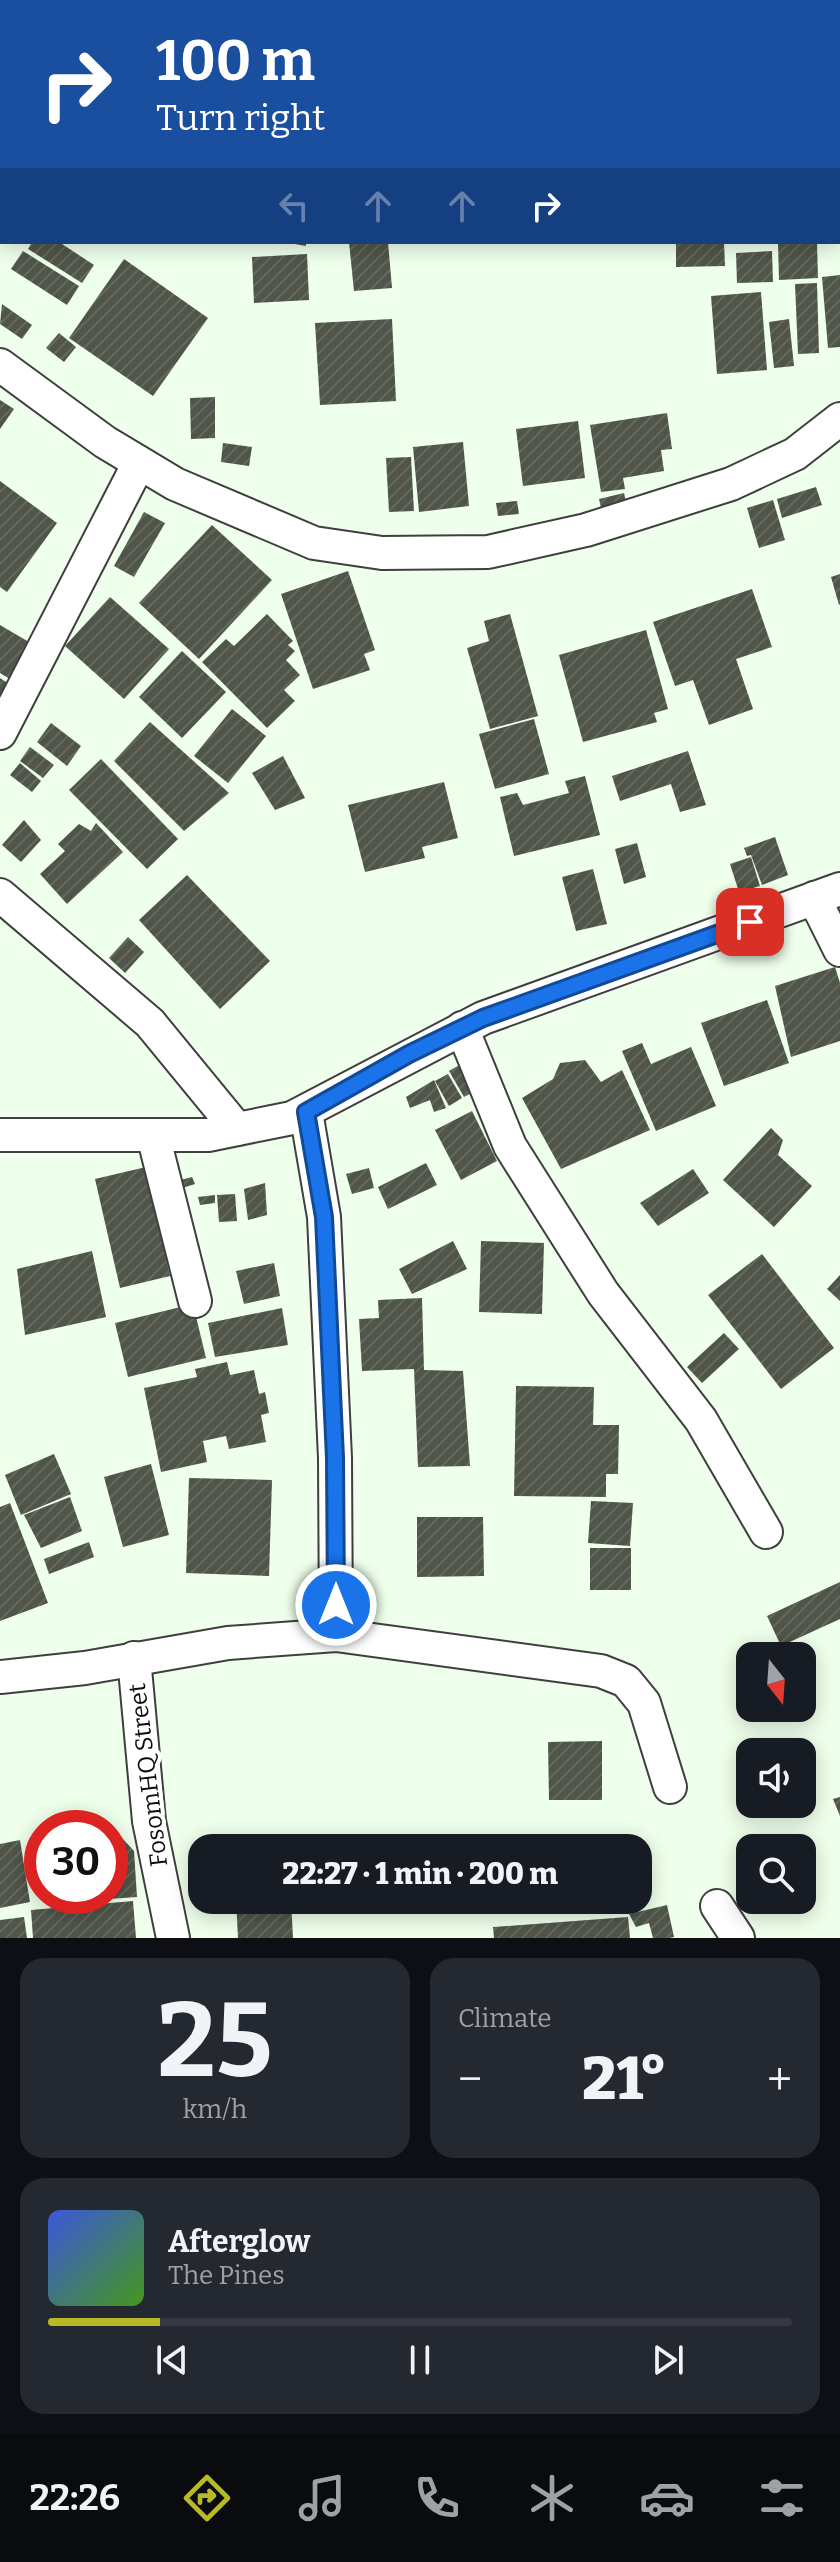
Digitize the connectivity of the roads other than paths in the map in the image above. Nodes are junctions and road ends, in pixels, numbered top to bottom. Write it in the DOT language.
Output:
graph roads {
  1 [pos="0,365"];
  2 [pos="840,419"];
  3 [pos="139,463"];
  4 [pos="0,733"];
  5 [pos="827,894"];
  6 [pos="0,895"];
  7 [pos="840,950"];
  8 [pos="462,1028"];
  9 [pos="306,1112"];
  10 [pos="237,1129"];
  11 [pos="0,1135"];
  12 [pos="153,1135"];
  13 [pos="195,1301"];
  14 [pos="766,1532"];
  15 [pos="336,1635"];
  16 [pos="134,1658"];
  17 [pos="0,1677"];
  18 [pos="670,1787"];
  19 [pos="717,1906"];
  20 [pos="173,1938"];
  21 [pos="738,1938"];
  1 -- 3 [label="street"];
  2 -- 3 [label="street"];
  3 -- 4 [label="street"];
  5 -- 7 [label="street"];
  5 -- 8 [label="street"];
  6 -- 10 [label="street"];
  8 -- 9 [label="street"];
  8 -- 14 [label="street"];
  9 -- 10 [label="street"];
  9 -- 15 [label="street"];
  10 -- 12 [label="street"];
  11 -- 12 [label="street"];
  12 -- 13 [label="street"];
  15 -- 16 [label="street"];
  15 -- 18 [label="street"];
  16 -- 17 [label="street"];
  16 -- 20 [label="street, FosomHQ Street"];
  19 -- 21 [label="street"];
}
